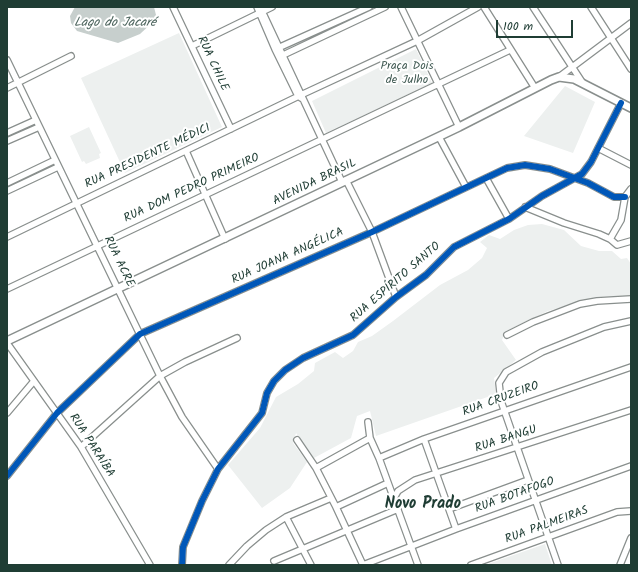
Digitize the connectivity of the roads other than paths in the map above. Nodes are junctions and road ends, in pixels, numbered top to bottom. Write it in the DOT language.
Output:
graph roads {
  1 [pos="174,7"];
  2 [pos="272,7"];
  3 [pos="369,7"];
  4 [pos="385,7"];
  5 [pos="401,7"];
  6 [pos="478,7"];
  7 [pos="484,7"];
  8 [pos="533,7"];
  9 [pos="591,7"];
  10 [pos="260,9"];
  11 [pos="631,23"];
  12 [pos="610,37"];
  13 [pos="417,41"];
  14 [pos="192,46"];
  15 [pos="278,48"];
  16 [pos="510,50"];
  17 [pos="71,56"];
  18 [pos="281,56"];
  19 [pos="7,60"];
  20 [pos="572,67"];
  21 [pos="631,69"];
  22 [pos="559,77"];
  23 [pos="18,82"];
  24 [pos="582,82"];
  25 [pos="438,84"];
  26 [pos="7,88"];
  27 [pos="535,88"];
  28 [pos="301,97"];
  29 [pos="621,102"];
  30 [pos="631,108"];
  31 [pos="36,120"];
  32 [pos="39,127"];
  33 [pos="459,127"];
  34 [pos="231,129"];
  35 [pos="7,133"];
  36 [pos="439,136"];
  37 [pos="322,139"];
  38 [pos="7,141"];
  39 [pos="598,148"];
  40 [pos="186,151"];
  41 [pos="55,160"];
  42 [pos="631,164"];
  43 [pos="58,167"];
  44 [pos="486,178"];
  45 [pos="576,179"];
  46 [pos="344,181"];
  47 [pos="7,183"];
  48 [pos="466,187"];
  49 [pos="631,189"];
  50 [pos="7,191"];
  51 [pos="205,195"];
  52 [pos="625,197"];
  53 [pos="76,202"];
  54 [pos="525,207"];
  55 [pos="509,219"];
  56 [pos="372,232"];
  57 [pos="7,237"];
  58 [pos="610,238"];
  59 [pos="225,239"];
  60 [pos="631,241"];
  61 [pos="98,245"];
  62 [pos="7,289"];
  63 [pos="119,289"];
  64 [pos="396,297"];
  65 [pos="631,299"];
  66 [pos="631,321"];
  67 [pos="140,334"];
  68 [pos="507,335"];
  69 [pos="237,338"];
  70 [pos="7,342"];
  71 [pos="631,367"];
  72 [pos="160,376"];
  73 [pos="34,381"];
  74 [pos="504,410"];
  75 [pos="631,410"];
  76 [pos="7,413"];
  77 [pos="57,413"];
  78 [pos="368,422"];
  79 [pos="370,438"];
  80 [pos="424,439"];
  81 [pos="297,440"];
  82 [pos="81,447"];
  83 [pos="518,448"];
  84 [pos="379,458"];
  85 [pos="631,466"];
  86 [pos="316,468"];
  87 [pos="218,469"];
  88 [pos="436,474"];
  89 [pos="7,476"];
  90 [pos="528,480"];
  91 [pos="388,483"];
  92 [pos="331,498"];
  93 [pos="394,498"];
  94 [pos="535,500"];
  95 [pos="336,507"];
  96 [pos="398,509"];
  97 [pos="449,509"];
  98 [pos="631,511"];
  99 [pos="286,516"];
  100 [pos="456,529"];
  101 [pos="348,531"];
  102 [pos="548,538"];
  103 [pos="631,538"];
  104 [pos="411,545"];
  105 [pos="303,548"];
  106 [pos="274,562"];
  107 [pos="150,565"];
  108 [pos="182,565"];
  109 [pos="229,565"];
  110 [pos="311,565"];
  111 [pos="363,565"];
  112 [pos="418,565"];
  113 [pos="471,565"];
  114 [pos="558,565"];
  115 [pos="620,565"];
  1 -- 14 [label="street, RUA CHILE"];
  2 -- 10 [label="street"];
  3 -- 15 [label="street"];
  4 -- 18 [label="street"];
  5 -- 13 [label="street"];
  6 -- 13 [label="street"];
  7 -- 16 [label="street"];
  8 -- 20 [label="street"];
  9 -- 12 [label="street"];
  10 -- 14 [label="street"];
  10 -- 15 [label="street"];
  11 -- 12 [label="street"];
  12 -- 20 [label="street"];
  12 -- 21 [label="street"];
  13 -- 25 [label="street"];
  13 -- 28 [label="street"];
  14 -- 34 [label="street, RUA CHILE"];
  15 -- 18 [label="street"];
  16 -- 25 [label="street"];
  16 -- 27 [label="street"];
  17 -- 23 [label="street"];
  18 -- 28 [label="street"];
  19 -- 23 [label="street, RUA ACRE"];
  20 -- 22 [label="street"];
  20 -- 24 [label="street"];
  22 -- 24 [label="street"];
  22 -- 27 [label="street, AVENIDA BRASIL"];
  23 -- 26 [label="street"];
  23 -- 31 [label="street, RUA ACRE"];
  24 -- 29 [label="street"];
  25 -- 33 [label="street"];
  25 -- 37 [label="street"];
  27 -- 33 [label="street, AVENIDA BRASIL"];
  28 -- 34 [label="street, RUA PRESIDENTE MÉDICI"];
  28 -- 37 [label="street"];
  29 -- 30 [label="street"];
  29 -- 39 [label="street, RUA ESPÍRITO SANTO"];
  31 -- 32 [label="street, RUA ACRE"];
  31 -- 35 [label="street"];
  32 -- 38 [label="street"];
  32 -- 41 [label="street, RUA ACRE"];
  33 -- 36 [label="street, AVENIDA BRASIL"];
  34 -- 40 [label="street, RUA PRESIDENTE MÉDICI"];
  36 -- 46 [label="street, AVENIDA BRASIL"];
  36 -- 48 [label="street"];
  37 -- 46 [label="street"];
  37 -- 51 [label="street, RUA DOM PEDRO PRIMEIRO"];
  39 -- 42 [label="street"];
  39 -- 45 [label="street, RUA ESPÍRITO SANTO"];
  40 -- 51 [label="street"];
  40 -- 53 [label="street, RUA PRESIDENTE MÉDICI"];
  41 -- 43 [label="street, RUA ACRE"];
  41 -- 47 [label="street"];
  43 -- 50 [label="street"];
  43 -- 53 [label="street, RUA ACRE"];
  44 -- 45 [label="street, RUA JOANA ANGÉLICA"];
  44 -- 48 [label="street, RUA JOANA ANGÉLICA"];
  44 -- 55 [label="street"];
  45 -- 52 [label="street, RUA JOANA ANGÉLICA"];
  45 -- 54 [label="street, RUA ESPÍRITO SANTO"];
  46 -- 56 [label="street"];
  46 -- 59 [label="street, AVENIDA BRASIL"];
  48 -- 56 [label="street, RUA JOANA ANGÉLICA"];
  49 -- 52 [label="street"];
  51 -- 59 [label="street"];
  51 -- 61 [label="street, RUA DOM PEDRO PRIMEIRO"];
  52 -- 58 [label="street"];
  53 -- 57 [label="street, RUA PRESIDENTE MÉDICI"];
  53 -- 61 [label="street, RUA ACRE"];
  54 -- 55 [label="street, RUA ESPÍRITO SANTO"];
  54 -- 58 [label="street"];
  55 -- 64 [label="street, RUA ESPÍRITO SANTO"];
  56 -- 64 [label="street"];
  56 -- 67 [label="street, RUA JOANA ANGÉLICA"];
  58 -- 60 [label="street"];
  59 -- 63 [label="street, AVENIDA BRASIL"];
  61 -- 62 [label="street, RUA DOM PEDRO PRIMEIRO"];
  61 -- 63 [label="street, RUA ACRE"];
  63 -- 67 [label="street, RUA ACRE"];
  63 -- 70 [label="street, AVENIDA BRASIL"];
  64 -- 87 [label="street, RUA ESPÍRITO SANTO"];
  65 -- 68 [label="street"];
  66 -- 74 [label="street"];
  67 -- 72 [label="street, RUA ACRE"];
  67 -- 77 [label="street, RUA JOANA ANGÉLICA"];
  69 -- 72 [label="street"];
  70 -- 73 [label="street, RUA PARAÍBA"];
  71 -- 74 [label="street, RUA CRUZEIRO"];
  72 -- 82 [label="street"];
  72 -- 87 [label="street, RUA ACRE"];
  73 -- 76 [label="street"];
  73 -- 77 [label="street, RUA PARAÍBA"];
  74 -- 80 [label="street, RUA CRUZEIRO"];
  74 -- 83 [label="street"];
  75 -- 83 [label="street, RUA BANGU"];
  77 -- 82 [label="street, RUA PARAÍBA"];
  77 -- 89 [label="street, RUA JOANA ANGÉLICA"];
  78 -- 79 [label="street"];
  79 -- 84 [label="street"];
  79 -- 86 [label="street"];
  80 -- 84 [label="street, RUA CRUZEIRO"];
  80 -- 88 [label="street"];
  81 -- 86 [label="street"];
  82 -- 107 [label="street, RUA PARAÍBA"];
  83 -- 88 [label="street, RUA BANGU"];
  83 -- 90 [label="street"];
  84 -- 91 [label="street"];
  85 -- 94 [label="street, RUA BOTAFOGO"];
  86 -- 92 [label="street"];
  87 -- 108 [label="street, RUA ESPÍRITO SANTO"];
  88 -- 93 [label="street, RUA BANGU"];
  88 -- 97 [label="street"];
  90 -- 94 [label="street"];
  90 -- 97 [label="street"];
  91 -- 93 [label="street"];
  91 -- 95 [label="street"];
  92 -- 95 [label="street"];
  92 -- 99 [label="street"];
  93 -- 96 [label="street"];
  94 -- 100 [label="street, RUA BOTAFOGO"];
  94 -- 102 [label="street"];
  95 -- 101 [label="street"];
  96 -- 101 [label="street"];
  96 -- 104 [label="street"];
  97 -- 100 [label="street"];
  98 -- 102 [label="street, RUA PALMEIRAS"];
  99 -- 105 [label="street"];
  99 -- 109 [label="street"];
  100 -- 104 [label="street, RUA BOTAFOGO"];
  101 -- 105 [label="street"];
  101 -- 111 [label="street"];
  102 -- 113 [label="street, RUA PALMEIRAS"];
  102 -- 114 [label="street"];
  103 -- 115 [label="street"];
  104 -- 111 [label="street, RUA BOTAFOGO"];
  104 -- 112 [label="street"];
  105 -- 106 [label="street"];
  105 -- 110 [label="street"];
}
